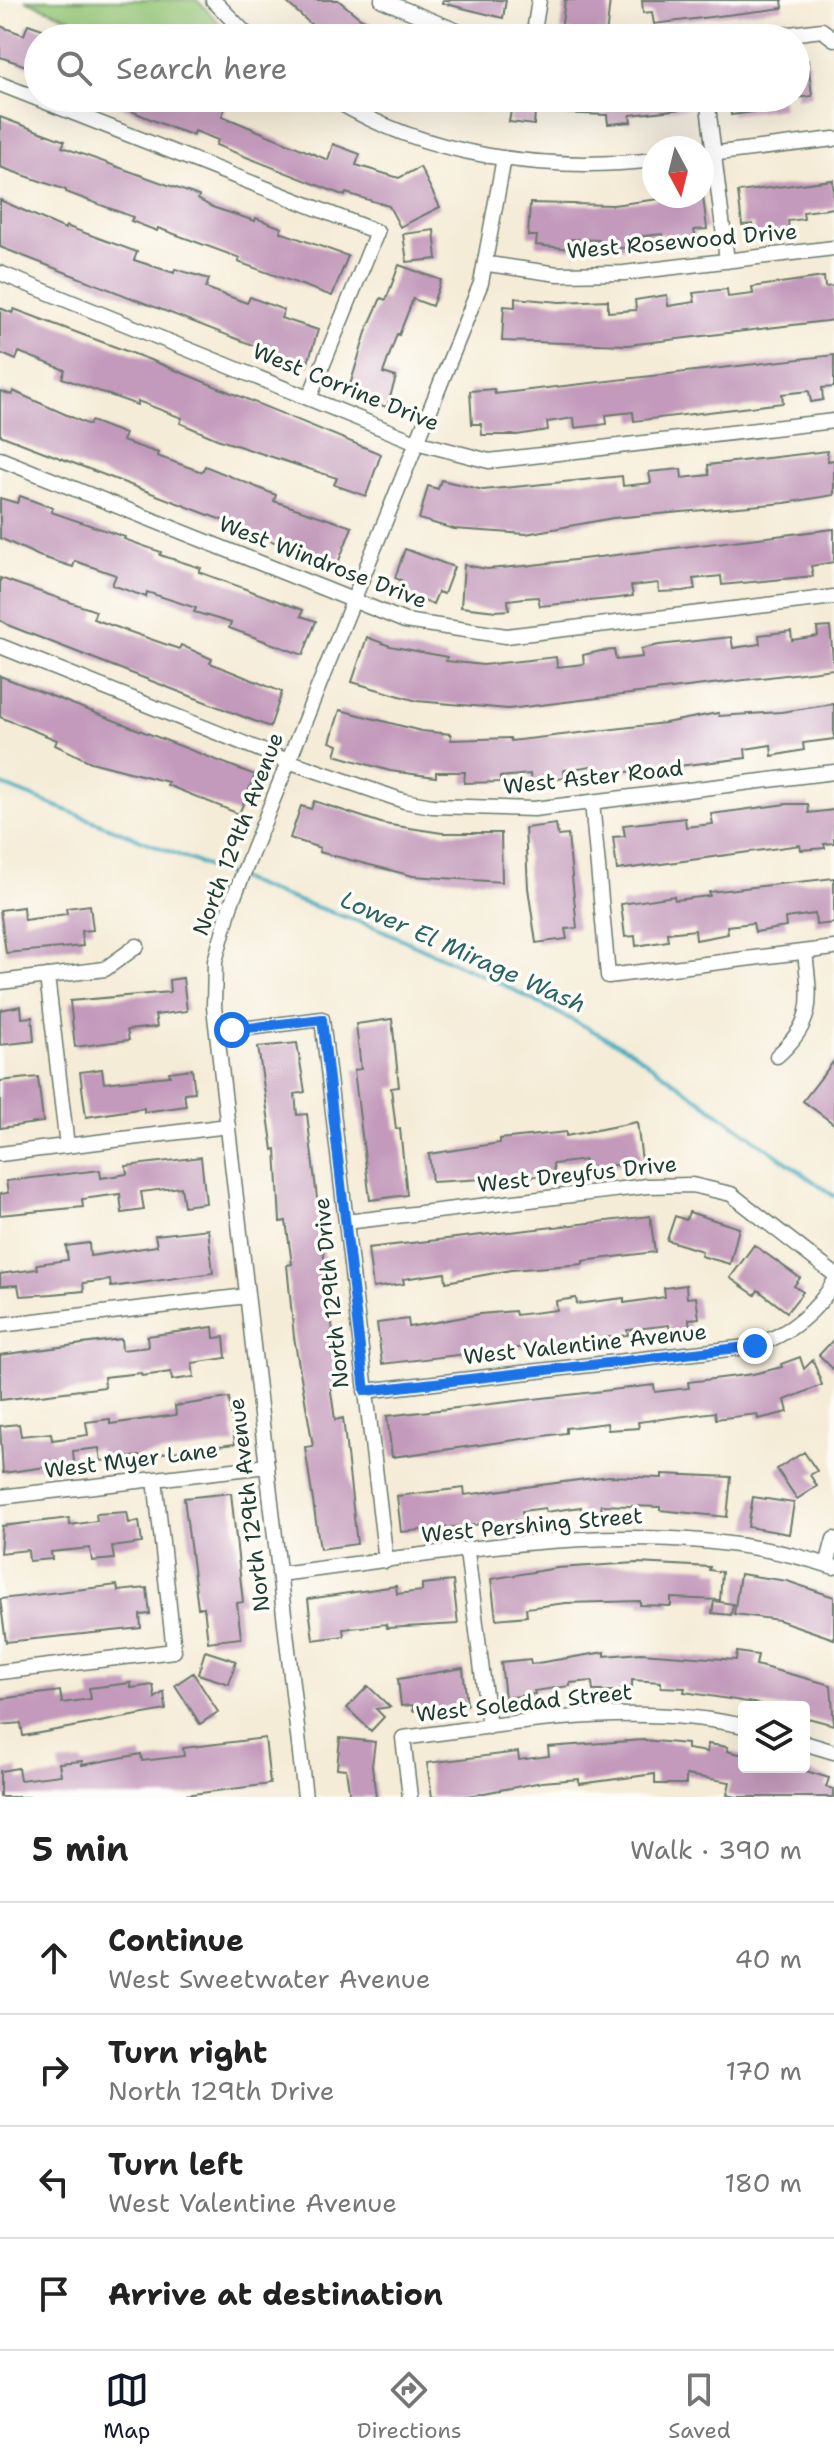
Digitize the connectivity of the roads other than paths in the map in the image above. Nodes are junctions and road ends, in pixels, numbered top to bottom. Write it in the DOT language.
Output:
graph roads {
  1 [pos="213,0"];
  2 [pos="382,0"];
  3 [pos="539,0"];
  4 [pos="236,24"];
  5 [pos="440,24"];
  6 [pos="535,24"];
  7 [pos="810,32"];
  8 [pos="834,39"];
  9 [pos="0,84"];
  10 [pos="24,93"];
  11 [pos="71,112"];
  12 [pos="363,112"];
  13 [pos="707,112"];
  14 [pos="708,136"];
  15 [pos="834,139"];
  16 [pos="714,154"];
  17 [pos="504,158"];
  18 [pos="642,161"];
  19 [pos="714,188"];
  20 [pos="834,248"];
  21 [pos="727,261"];
  22 [pos="488,264"];
  23 [pos="0,273"];
  24 [pos="310,396"];
  25 [pos="834,421"];
  26 [pos="416,442"];
  27 [pos="0,459"];
  28 [pos="834,597"];
  29 [pos="353,599"];
  30 [pos="0,646"];
  31 [pos="288,761"];
  32 [pos="834,772"];
  33 [pos="592,802"];
  34 [pos="137,946"];
  35 [pos="834,948"];
  36 [pos="805,952"];
  37 [pos="47,976"];
  38 [pos="0,982"];
  39 [pos="217,1032"];
  40 [pos="777,1056"];
  41 [pos="228,1126"];
  42 [pos="67,1146"];
  43 [pos="0,1154"];
  44 [pos="346,1222"];
  45 [pos="834,1274"];
  46 [pos="834,1282"];
  47 [pos="247,1296"];
  48 [pos="0,1325"];
  49 [pos="365,1391"];
  50 [pos="267,1466"];
  51 [pos="155,1479"];
  52 [pos="0,1497"];
  53 [pos="834,1539"];
  54 [pos="467,1552"];
  55 [pos="386,1561"];
  56 [pos="830,1566"];
  57 [pos="279,1574"];
  58 [pos="0,1672"];
  59 [pos="738,1725"];
  60 [pos="489,1727"];
  61 [pos="810,1745"];
  62 [pos="834,1752"];
  63 [pos="305,1797"];
  64 [pos="410,1797"];
  1 -- 4 [label="street"];
  2 -- 5 [label="street"];
  3 -- 6 [label="street"];
  7 -- 8 [label="street"];
  9 -- 10 [label="street"];
  11 -- 24 [label="street"];
  12 -- 17 [label="street"];
  13 -- 14 [label="street"];
  15 -- 16 [label="street"];
  17 -- 18 [label="street"];
  17 -- 22 [label="street, North 129th Avenue"];
  19 -- 21 [label="street"];
  20 -- 21 [label="street, West Rosewood Drive"];
  21 -- 22 [label="street, West Rosewood Drive"];
  22 -- 26 [label="street, North 129th Avenue"];
  23 -- 24 [label="street, West Corrine Drive"];
  24 -- 26 [label="street, West Corrine Drive"];
  25 -- 26 [label="street, West Corrine Drive"];
  26 -- 29 [label="street, North 129th Avenue"];
  27 -- 29 [label="street, West Windrose Drive"];
  28 -- 29 [label="street, West Windrose Drive"];
  29 -- 31 [label="street, North 129th Avenue"];
  30 -- 31 [label="street, West Aster Road"];
  31 -- 33 [label="street, West Aster Road"];
  31 -- 39 [label="street, North 129th Avenue"];
  32 -- 33 [label="street, West Aster Road"];
  33 -- 36 [label="street"];
  34 -- 37 [label="street"];
  35 -- 36 [label="street"];
  36 -- 40 [label="street"];
  37 -- 38 [label="street"];
  37 -- 42 [label="street"];
  39 -- 41 [label="street, North 129th Avenue"];
  39 -- 44 [label="street, North 129th Drive"];
  41 -- 42 [label="street"];
  41 -- 47 [label="street, North 129th Avenue"];
  42 -- 43 [label="street"];
  44 -- 45 [label="street, West Dreyfus Drive"];
  44 -- 49 [label="street, North 129th Drive"];
  46 -- 49 [label="street, West Valentine Avenue"];
  47 -- 48 [label="street"];
  47 -- 50 [label="street, North 129th Avenue"];
  49 -- 55 [label="street, North 129th Drive"];
  50 -- 51 [label="street, West Myer Lane"];
  50 -- 57 [label="street, North 129th Avenue"];
  51 -- 52 [label="street, West Myer Lane"];
  51 -- 58 [label="street"];
  53 -- 56 [label="street"];
  54 -- 55 [label="street, West Pershing Street"];
  54 -- 56 [label="street, West Pershing Street"];
  54 -- 60 [label="street"];
  55 -- 57 [label="street, West Pershing Street"];
  57 -- 63 [label="street, North 129th Avenue"];
  59 -- 60 [label="street, West Soledad Street"];
  60 -- 64 [label="street, West Soledad Street"];
  61 -- 62 [label="street"];
}
